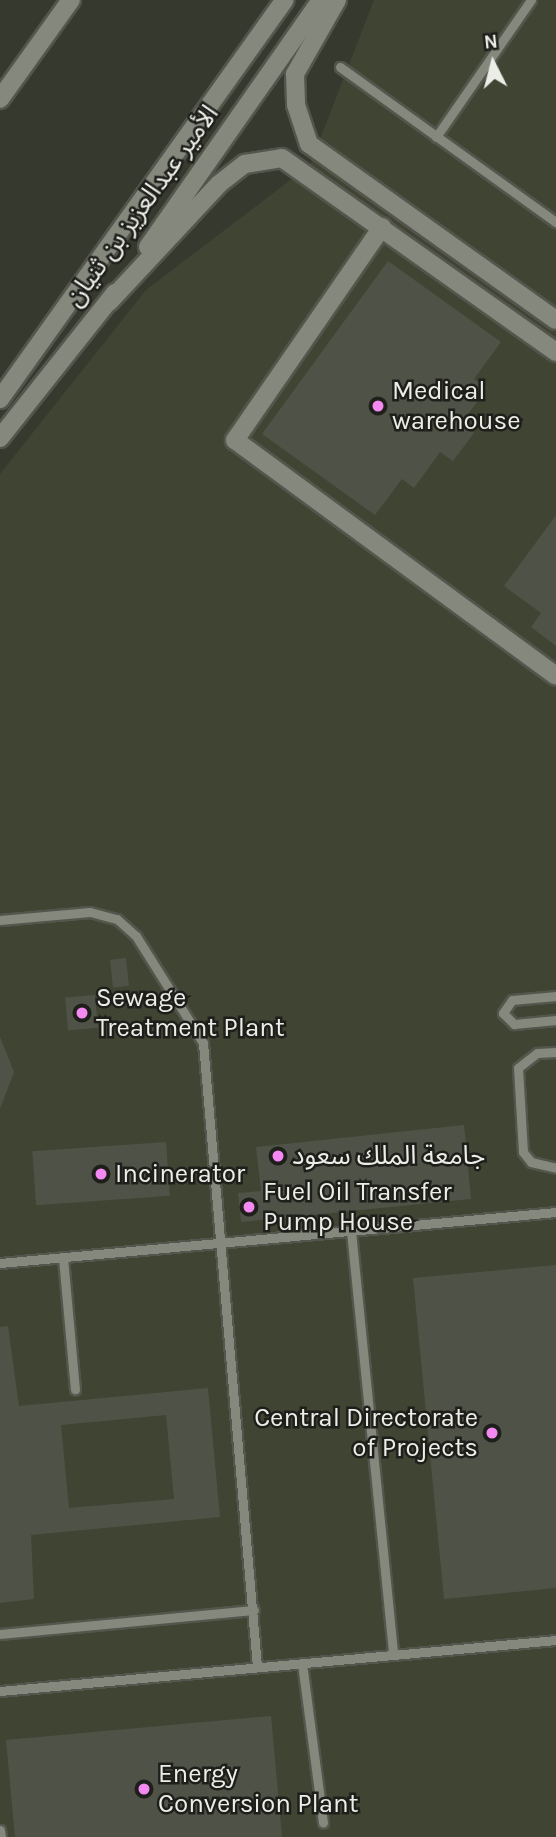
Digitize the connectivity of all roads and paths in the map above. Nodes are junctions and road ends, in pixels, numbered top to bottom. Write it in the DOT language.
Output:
graph roads {
  1 [pos="71,0"];
  2 [pos="285,0"];
  3 [pos="321,0"];
  4 [pos="337,0"];
  5 [pos="531,0"];
  6 [pos="340,68"];
  7 [pos="0,99"];
  8 [pos="436,137"];
  9 [pos="334,161"];
  10 [pos="319,184"];
  11 [pos="556,222"];
  12 [pos="382,227"];
  13 [pos="109,302"];
  14 [pos="556,320"];
  15 [pos="556,352"];
  16 [pos="0,399"];
  17 [pos="0,438"];
  18 [pos="556,676"];
  19 [pos="0,920"];
  20 [pos="556,996"];
  21 [pos="556,1020"];
  22 [pos="556,1052"];
  23 [pos="556,1168"];
  24 [pos="556,1212"];
  25 [pos="351,1231"];
  26 [pos="220,1246"];
  27 [pos="63,1258"];
  28 [pos="0,1263"];
  29 [pos="75,1389"];
  30 [pos="254,1610"];
  31 [pos="0,1633"];
  32 [pos="556,1640"];
  33 [pos="393,1654"];
  34 [pos="302,1663"];
  35 [pos="257,1667"];
  36 [pos="0,1691"];
  37 [pos="323,1823"];
  38 [pos="0,1830"];
  39 [pos="1,1837"];
  1 -- 7 [label="street"];
  2 -- 16 [label="street, الأمير عبدالعزيز بن ثنيان"];
  3 -- 13 [label="street, الأمير عبدالعزيز بن ثنيان"];
  4 -- 9 [label="street"];
  5 -- 8 [label="lane"];
  6 -- 8 [label="lane"];
  8 -- 11 [label="lane"];
  9 -- 10 [label="street"];
  9 -- 14 [label="street"];
  10 -- 12 [label="street"];
  10 -- 13 [label="street"];
  12 -- 15 [label="street"];
  12 -- 18 [label="street"];
  13 -- 17 [label="street, الأمير عبدالعزيز بن ثنيان"];
  19 -- 26 [label="lane"];
  20 -- 21 [label="lane"];
  22 -- 23 [label="lane"];
  24 -- 25 [label="lane"];
  25 -- 26 [label="lane"];
  25 -- 33 [label="lane"];
  26 -- 27 [label="lane"];
  26 -- 30 [label="lane"];
  27 -- 28 [label="lane"];
  27 -- 29 [label="lane"];
  30 -- 31 [label="lane"];
  30 -- 35 [label="lane"];
  32 -- 33 [label="lane"];
  33 -- 34 [label="lane"];
  34 -- 35 [label="lane"];
  34 -- 37 [label="lane"];
  35 -- 36 [label="lane"];
  38 -- 39 [label="lane"];
}
